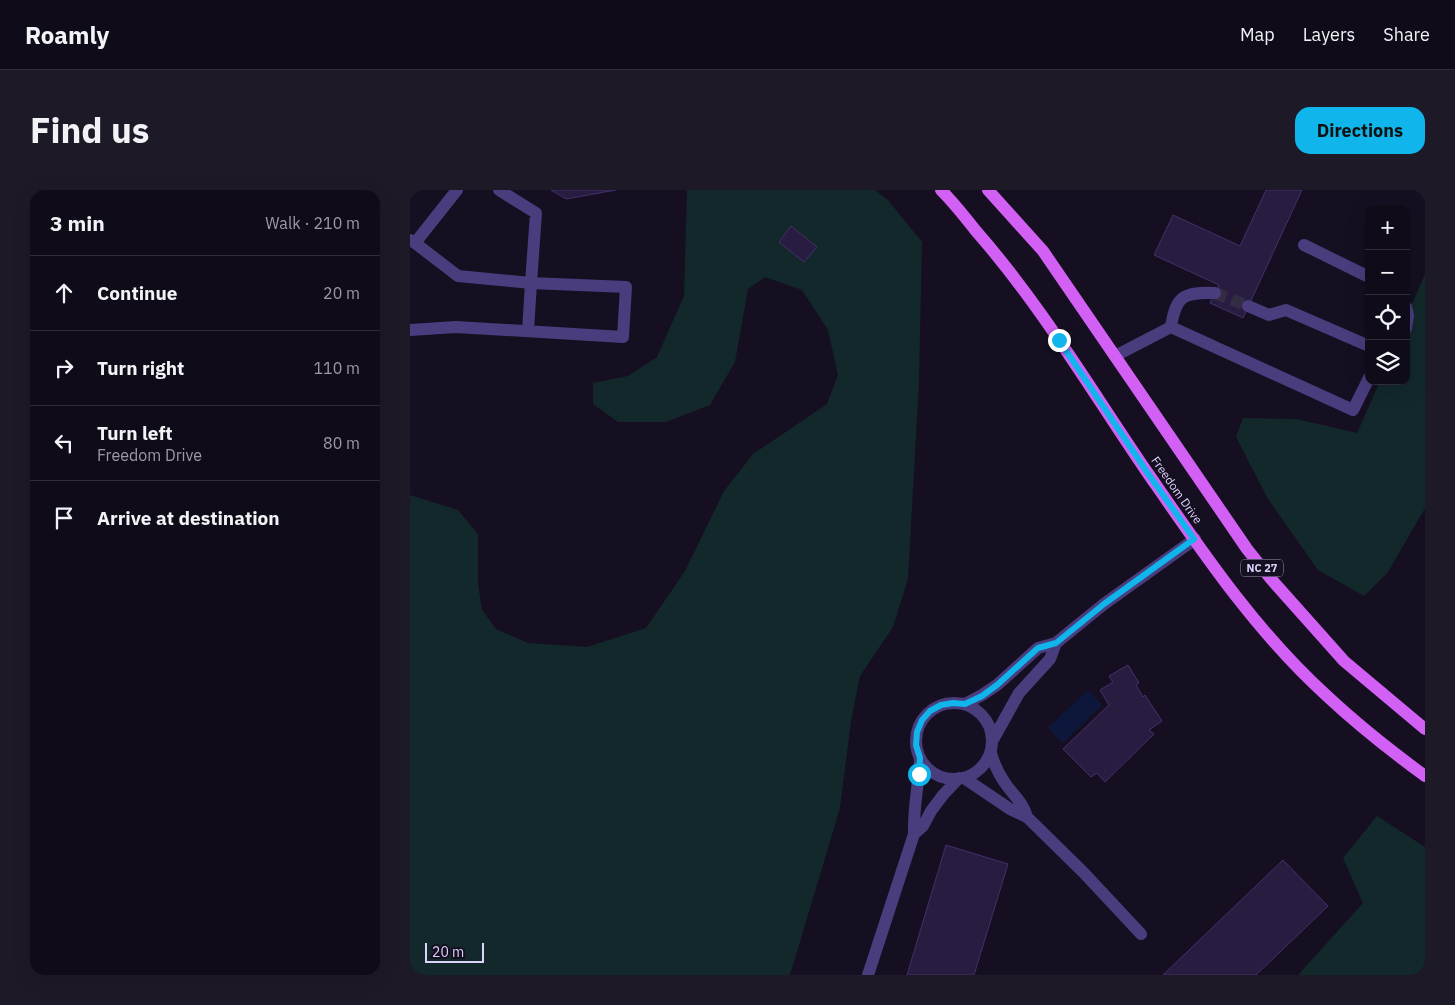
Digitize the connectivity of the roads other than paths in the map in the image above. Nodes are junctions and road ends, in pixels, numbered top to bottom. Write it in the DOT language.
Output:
graph roads {
  1 [pos="457,190"];
  2 [pos="499,190"];
  3 [pos="941,190"];
  4 [pos="988,190"];
  5 [pos="412,241"];
  6 [pos="1304,245"];
  7 [pos="1365,276"];
  8 [pos="531,283"];
  9 [pos="1215,293"];
  10 [pos="1248,306"];
  11 [pos="1170,327"];
  12 [pos="410,330"];
  13 [pos="528,331"];
  14 [pos="1365,344"];
  15 [pos="1115,356"];
  16 [pos="1366,385"];
  17 [pos="1194,539"];
  18 [pos="1056,643"];
  19 [pos="965,704"];
  20 [pos="1425,729"];
  21 [pos="994,738"];
  22 [pos="991,753"];
  23 [pos="920,758"];
  24 [pos="1425,776"];
  25 [pos="961,778"];
  26 [pos="1027,817"];
  27 [pos="914,834"];
  28 [pos="1140,934"];
  29 [pos="868,975"];
  1 -- 5 [label="street"];
  2 -- 8 [label="street"];
  3 -- 17 [label="main road, Freedom Drive / NC 27"];
  4 -- 15 [label="main road, Freedom Drive / NC 27"];
  5 -- 8 [label="street"];
  6 -- 7 [label="street"];
  8 -- 13 [label="street"];
  8 -- 13 [label="street"];
  9 -- 11 [label="street"];
  10 -- 14 [label="street"];
  11 -- 15 [label="street"];
  11 -- 16 [label="street"];
  12 -- 13 [label="street"];
  15 -- 20 [label="main road, Freedom Drive / NC 27"];
  17 -- 18 [label="street"];
  17 -- 24 [label="main road, Freedom Drive / NC 27"];
  18 -- 19 [label="street"];
  18 -- 21 [label="street"];
  19 -- 21 [label="street"];
  19 -- 23 [label="street"];
  21 -- 22 [label="street"];
  22 -- 25 [label="street"];
  22 -- 26 [label="street"];
  23 -- 25 [label="street"];
  23 -- 27 [label="street"];
  25 -- 26 [label="street"];
  25 -- 27 [label="street"];
  26 -- 28 [label="street"];
  27 -- 29 [label="street"];
}
